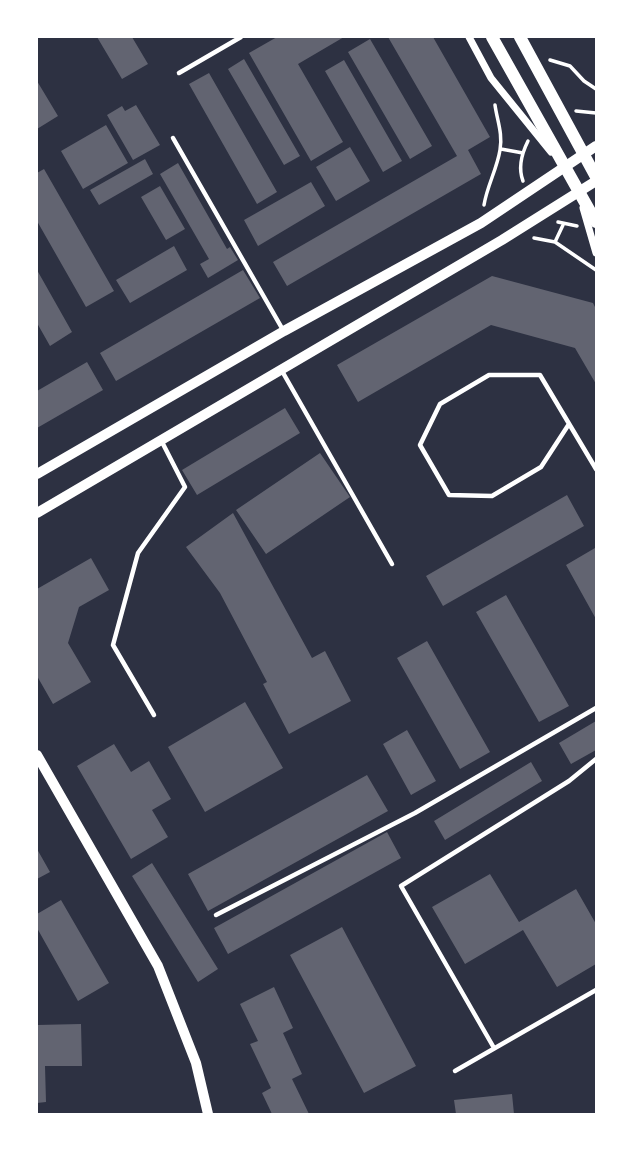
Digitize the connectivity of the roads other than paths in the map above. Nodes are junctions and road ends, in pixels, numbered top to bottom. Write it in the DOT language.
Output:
graph roads {
  1 [pos="241,37"];
  2 [pos="469,37"];
  3 [pos="492,37"];
  4 [pos="520,37"];
  5 [pos="179,73"];
  6 [pos="173,138"];
  7 [pos="596,146"];
  8 [pos="584,154"];
  9 [pos="564,168"];
  10 [pos="596,179"];
  11 [pos="578,191"];
  12 [pos="596,222"];
  13 [pos="596,253"];
  14 [pos="284,331"];
  15 [pos="282,370"];
  16 [pos="569,424"];
  17 [pos="162,442"];
  18 [pos="596,469"];
  19 [pos="37,474"];
  20 [pos="37,513"];
  21 [pos="392,564"];
  22 [pos="596,708"];
  23 [pos="154,715"];
  24 [pos="37,755"];
  25 [pos="596,759"];
  26 [pos="216,915"];
  27 [pos="596,990"];
  28 [pos="494,1048"];
  29 [pos="455,1071"];
  30 [pos="208,1114"];
  1 -- 5 [label="lane"];
  2 -- 9 [label="street"];
  3 -- 9 [label="main road"];
  4 -- 8 [label="main road"];
  6 -- 14 [label="lane"];
  7 -- 8 [label="street"];
  8 -- 9 [label="street"];
  8 -- 10 [label="main road"];
  9 -- 11 [label="main road"];
  9 -- 14 [label="street"];
  10 -- 11 [label="street"];
  11 -- 12 [label="main road"];
  11 -- 13 [label="street"];
  11 -- 15 [label="street"];
  14 -- 19 [label="street"];
  15 -- 17 [label="street"];
  15 -- 21 [label="lane"];
  16 -- 16 [label="lane"];
  16 -- 18 [label="lane"];
  17 -- 20 [label="street"];
  17 -- 23 [label="lane"];
  22 -- 26 [label="lane"];
  24 -- 30 [label="street"];
  25 -- 28 [label="lane"];
  27 -- 28 [label="lane"];
  28 -- 29 [label="lane"];
}
